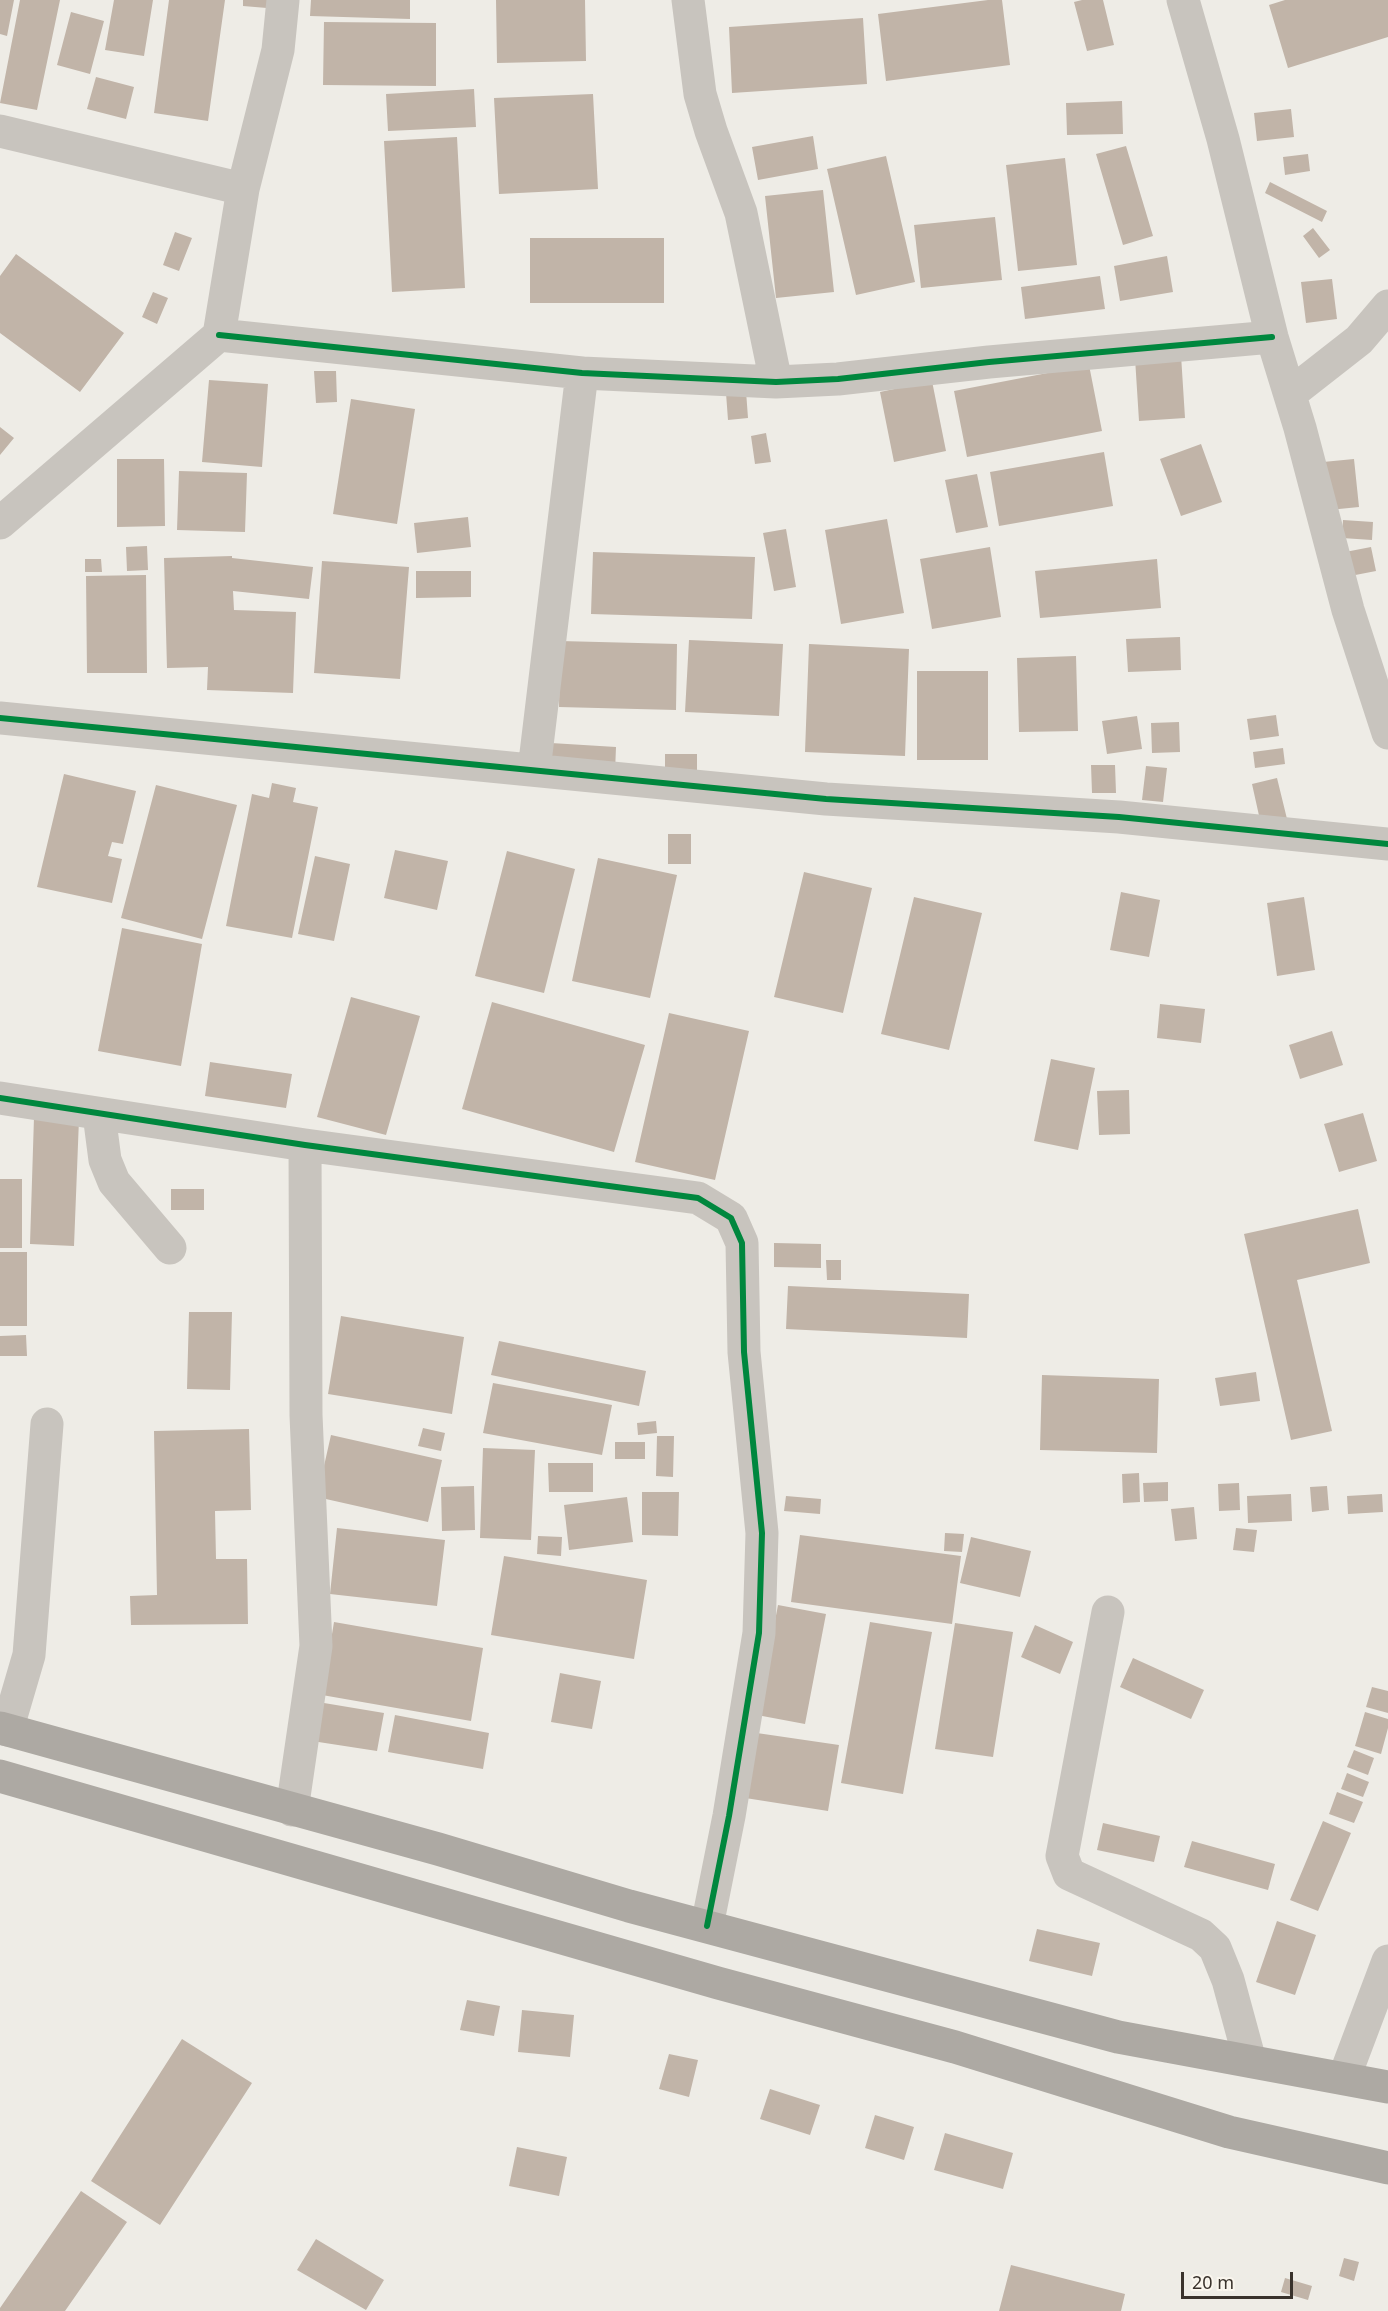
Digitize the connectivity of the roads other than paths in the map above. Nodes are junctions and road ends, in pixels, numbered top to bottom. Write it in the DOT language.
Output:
graph roads {
  1 [pos="283,0"];
  2 [pos="688,0"];
  3 [pos="1183,0"];
  4 [pos="0,131"];
  5 [pos="243,189"];
  6 [pos="1388,306"];
  7 [pos="219,335"];
  8 [pos="1272,337"];
  9 [pos="582,373"];
  10 [pos="776,382"];
  11 [pos="1290,394"];
  12 [pos="0,523"];
  13 [pos="1378,668"];
  14 [pos="0,717"];
  15 [pos="1388,733"];
  16 [pos="534,770"];
  17 [pos="1388,844"];
  18 [pos="0,1098"];
  19 [pos="99,1114"];
  20 [pos="304,1145"];
  21 [pos="170,1248"];
  22 [pos="47,1424"];
  23 [pos="1108,1612"];
  24 [pos="4,1729"];
  25 [pos="0,1776"];
  26 [pos="292,1810"];
  27 [pos="707,1926"];
  28 [pos="1388,1961"];
  29 [pos="1250,2061"];
  30 [pos="1344,2078"];
  31 [pos="1388,2087"];
  32 [pos="1388,2169"];
  1 -- 5 [label="street"];
  2 -- 10 [label="street"];
  3 -- 8 [label="street"];
  4 -- 5 [label="street"];
  5 -- 7 [label="street"];
  6 -- 11 [label="street"];
  7 -- 9 [label="street"];
  7 -- 12 [label="street"];
  8 -- 10 [label="street"];
  8 -- 11 [label="street"];
  9 -- 10 [label="street"];
  9 -- 16 [label="street"];
  11 -- 13 [label="street"];
  13 -- 15 [label="street"];
  14 -- 16 [label="street"];
  16 -- 17 [label="street"];
  18 -- 19 [label="street"];
  19 -- 20 [label="street"];
  19 -- 21 [label="street"];
  20 -- 26 [label="street"];
  20 -- 27 [label="street"];
  22 -- 24 [label="street"];
  23 -- 29 [label="street"];
  24 -- 26 [label="main road"];
  25 -- 32 [label="main road"];
  26 -- 27 [label="main road"];
  27 -- 29 [label="main road"];
  28 -- 30 [label="street"];
  29 -- 30 [label="main road"];
  30 -- 31 [label="main road"];
}
